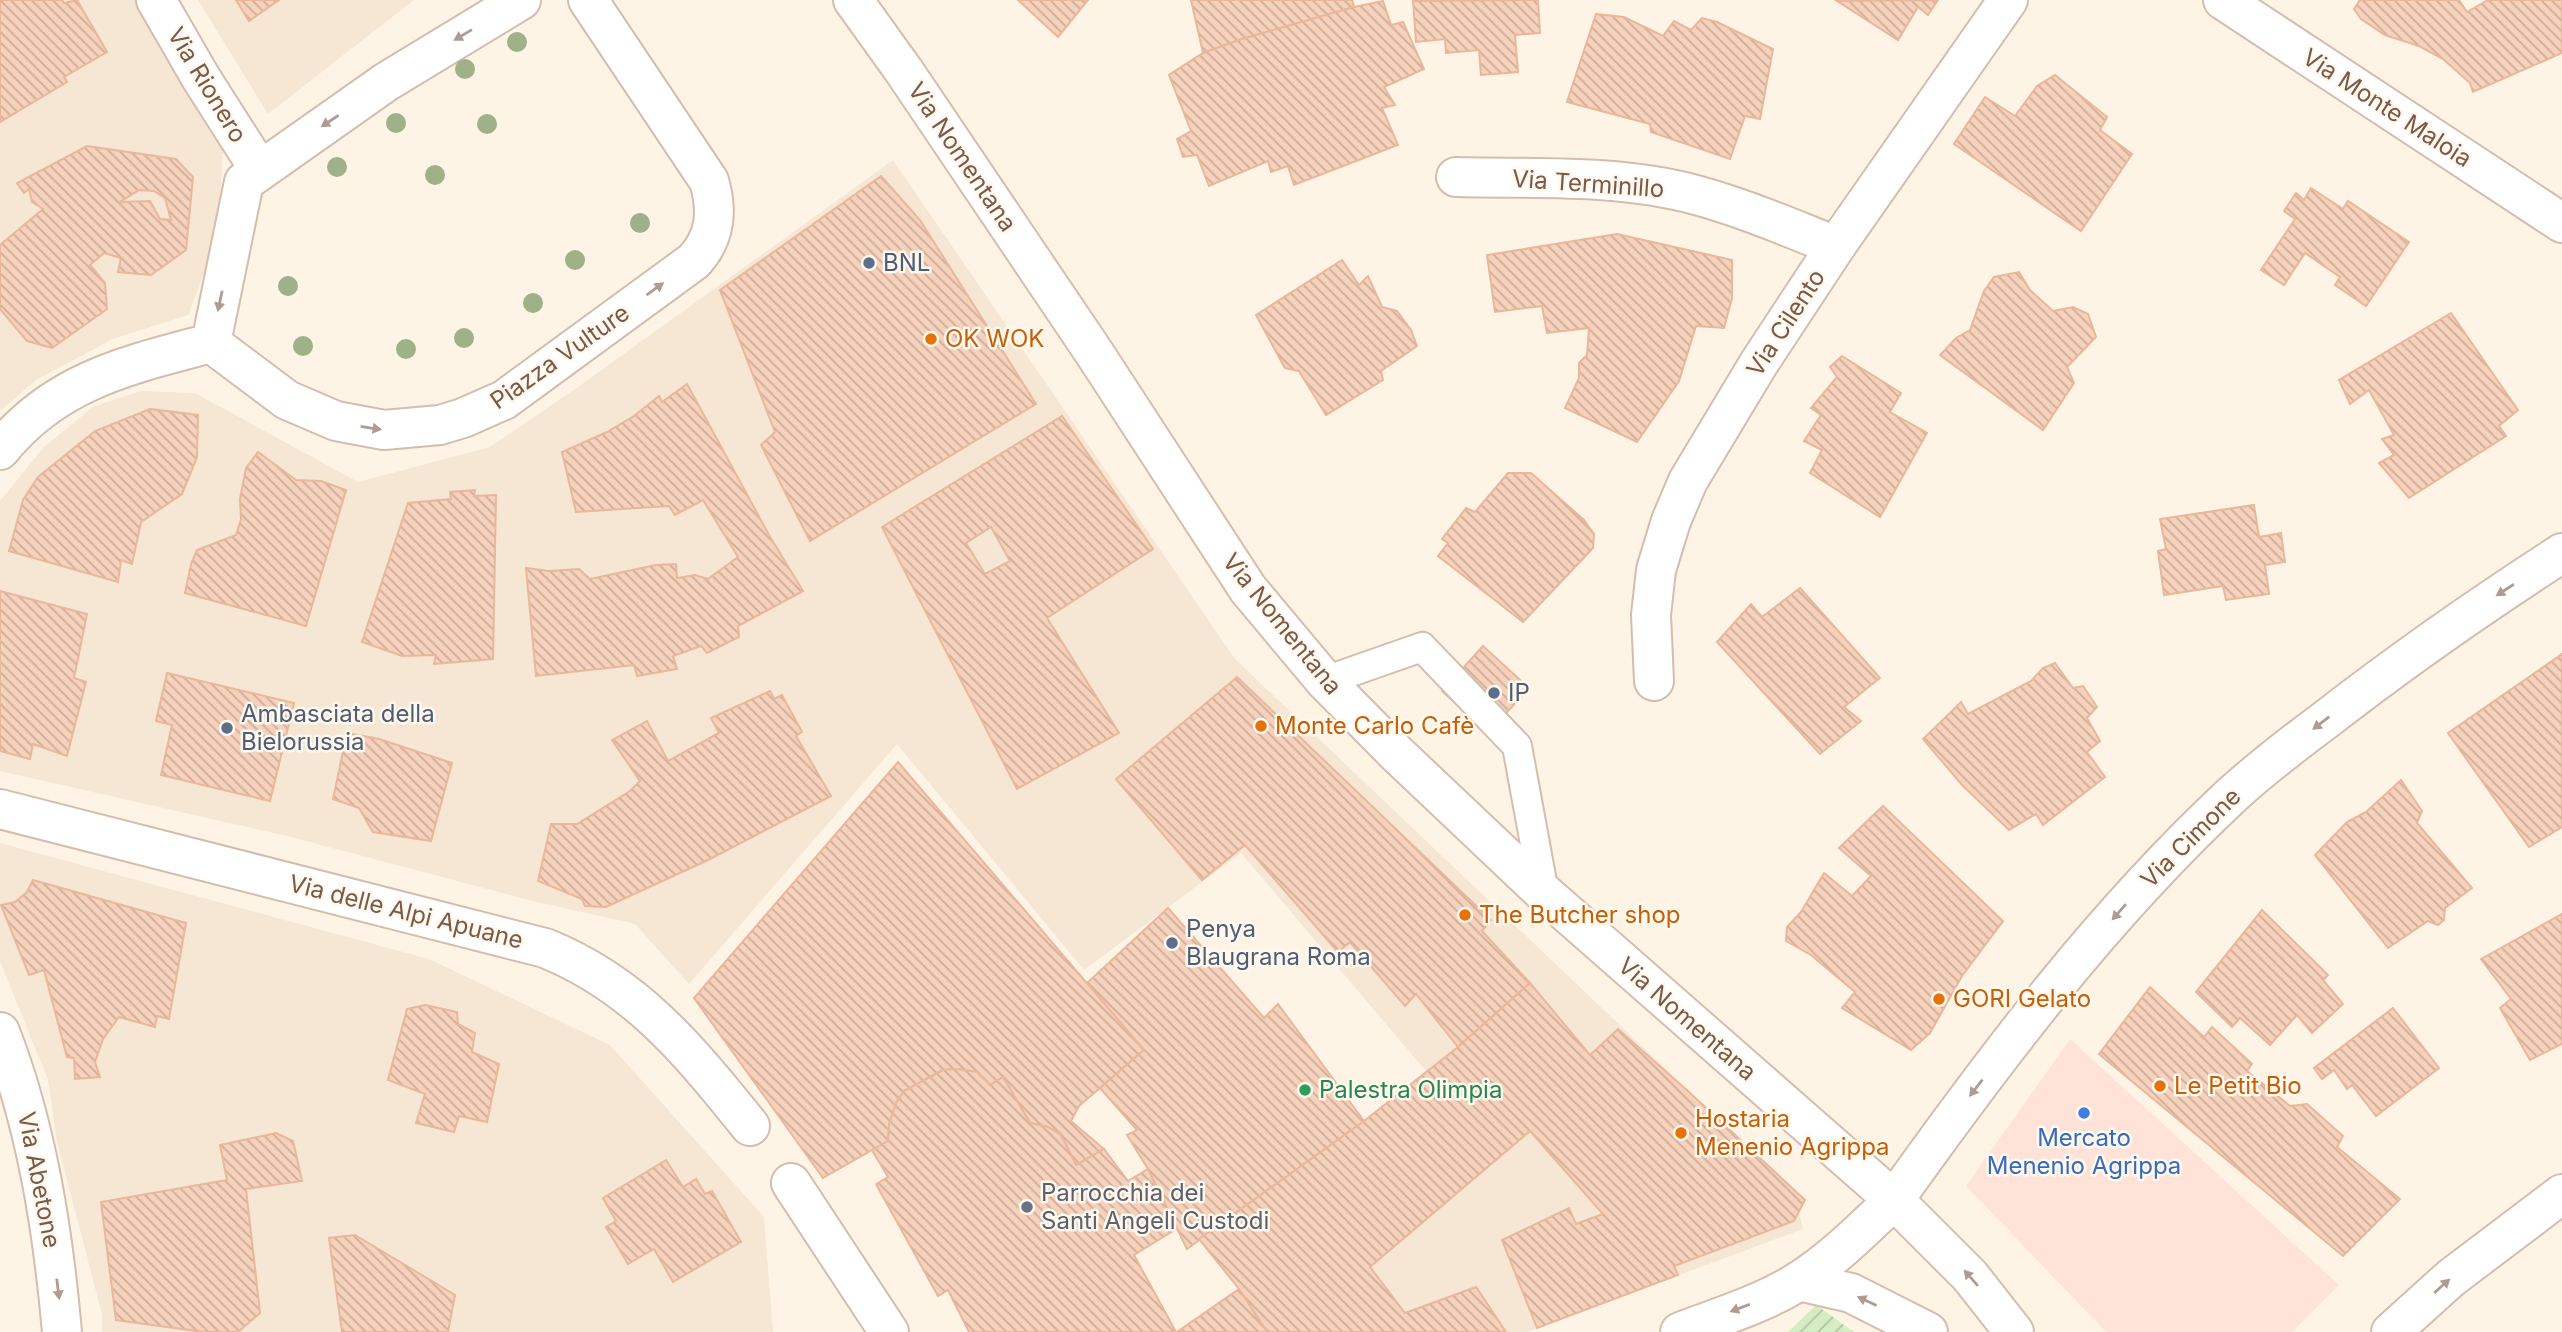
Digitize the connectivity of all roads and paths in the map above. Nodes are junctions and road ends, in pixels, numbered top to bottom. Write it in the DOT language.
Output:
graph roads {
  1 [pos="156,0"];
  2 [pos="522,0"];
  3 [pos="588,0"];
  4 [pos="853,0"];
  5 [pos="2008,0"];
  6 [pos="2222,0"];
  7 [pos="259,169"];
  8 [pos="1456,177"];
  9 [pos="2557,220"];
  10 [pos="1836,246"];
  11 [pos="211,343"];
  12 [pos="0,450"];
  13 [pos="2562,553"];
  14 [pos="1325,681"];
  15 [pos="1654,681"];
  16 [pos="0,809"];
  17 [pos="1544,893"];
  18 [pos="0,1032"];
  19 [pos="750,1126"];
  20 [pos="791,1183"];
  21 [pos="2562,1194"];
  22 [pos="1894,1200"];
  23 [pos="1799,1281"];
  24 [pos="62,1332"];
  25 [pos="889,1332"];
  26 [pos="1680,1332"];
  27 [pos="1928,1332"];
  28 [pos="2014,1332"];
  29 [pos="2391,1332"];
  1 -- 7 [label="street, Via Rionero"];
  2 -- 7 [label="street, one-way"];
  11 -- 3 [label="street, Piazza Vulture, one-way"];
  4 -- 14 [label="street, Via Nomentana"];
  5 -- 10 [label="street, Via Cilento"];
  6 -- 9 [label="street, Via Monte Maloia"];
  7 -- 11 [label="street, one-way"];
  8 -- 10 [label="street, Via Terminillo"];
  10 -- 15 [label="street, Via Cilento"];
  11 -- 12 [label="street"];
  13 -- 22 [label="street, Via Cimone, one-way"];
  14 -- 17 [label="street, Via Nomentana"];
  14 -- 17 [label="lane"];
  16 -- 19 [label="street, Via delle Alpi Apuane"];
  17 -- 22 [label="street, Via Nomentana"];
  18 -- 24 [label="street, Via Abetone, one-way"];
  20 -- 25 [label="street"];
  29 -- 21 [label="street, one-way"];
  22 -- 23 [label="street, Via Cimone"];
  28 -- 22 [label="street, Via Nomentana, one-way"];
  23 -- 26 [label="street, Via Cimone, one-way"];
  27 -- 23 [label="street, one-way"];
}
